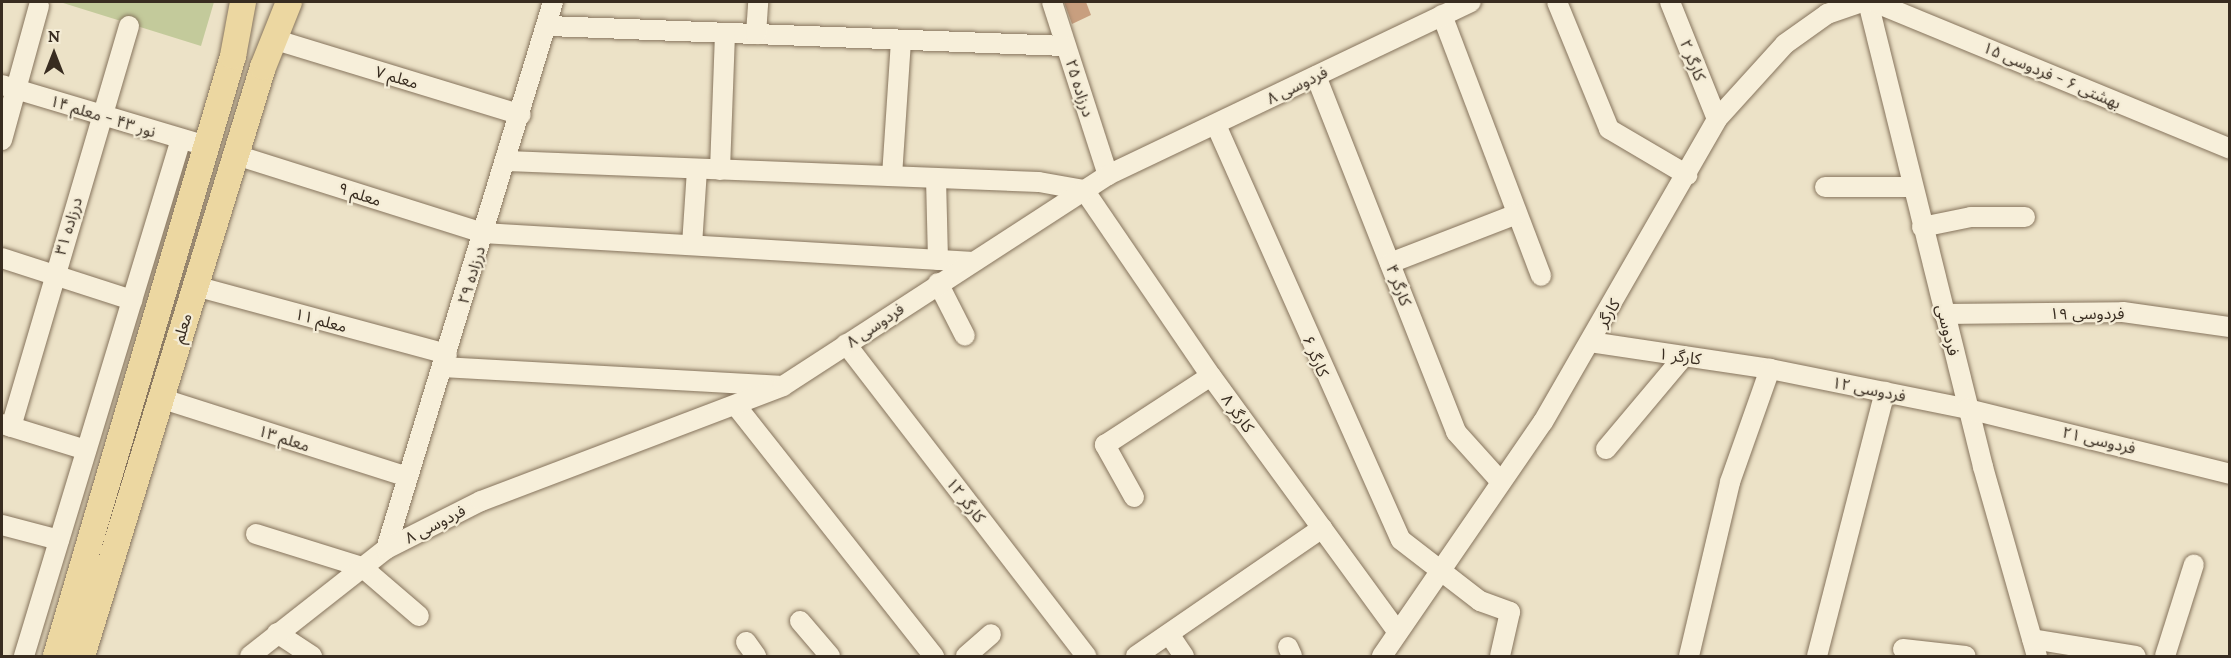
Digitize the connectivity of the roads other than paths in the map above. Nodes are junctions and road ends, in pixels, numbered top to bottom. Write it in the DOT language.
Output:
graph roads {
  1 [pos="243,2"];
  2 [pos="289,2"];
  3 [pos="553,2"];
  4 [pos="758,2"];
  5 [pos="1052,2"];
  6 [pos="1471,2"];
  7 [pos="1557,2"];
  8 [pos="1670,2"];
  9 [pos="1861,2"];
  10 [pos="1868,2"];
  11 [pos="1874,2"];
  12 [pos="39,6"];
  13 [pos="1442,15"];
  14 [pos="129,26"];
  15 [pos="549,26"];
  16 [pos="725,33"];
  17 [pos="756,34"];
  18 [pos="273,39"];
  19 [pos="901,39"];
  20 [pos="1066,46"];
  21 [pos="1316,76"];
  22 [pos="9,88"];
  23 [pos="521,115"];
  24 [pos="102,116"];
  25 [pos="1717,119"];
  26 [pos="1216,125"];
  27 [pos="181,139"];
  28 [pos="2,141"];
  29 [pos="206,146"];
  30 [pos="2229,149"];
  31 [pos="236,155"];
  32 [pos="507,161"];
  33 [pos="697,169"];
  34 [pos="720,170"];
  35 [pos="1108,175"];
  36 [pos="1687,175"];
  37 [pos="892,176"];
  38 [pos="936,178"];
  39 [pos="1825,187"];
  40 [pos="1912,188"];
  41 [pos="1084,189"];
  42 [pos="190,199"];
  43 [pos="219,209"];
  44 [pos="1517,214"];
  45 [pos="2025,217"];
  46 [pos="1922,227"];
  47 [pos="484,233"];
  48 [pos="692,245"];
  49 [pos="2,258"];
  50 [pos="938,260"];
  51 [pos="972,262"];
  52 [pos="1390,263"];
  53 [pos="53,274"];
  54 [pos="1541,276"];
  55 [pos="938,283"];
  56 [pos="195,286"];
  57 [pos="132,300"];
  58 [pos="1944,314"];
  59 [pos="2229,327"];
  60 [pos="965,336"];
  61 [pos="1590,342"];
  62 [pos="846,344"];
  63 [pos="1684,356"];
  64 [pos="445,360"];
  65 [pos="1770,369"];
  66 [pos="1211,376"];
  67 [pos="783,386"];
  68 [pos="1885,392"];
  69 [pos="160,398"];
  70 [pos="737,407"];
  71 [pos="1968,409"];
  72 [pos="6,425"];
  73 [pos="1606,449"];
  74 [pos="86,450"];
  75 [pos="2229,474"];
  76 [pos="408,477"];
  77 [pos="1501,482"];
  78 [pos="1134,497"];
  79 [pos="2,525"];
  80 [pos="1322,528"];
  81 [pos="256,534"];
  82 [pos="59,540"];
  83 [pos="386,549"];
  84 [pos="2194,564"];
  85 [pos="362,567"];
  86 [pos="1440,571"];
  87 [pos="419,616"];
  88 [pos="800,621"];
  89 [pos="1398,632"];
  90 [pos="277,633"];
  91 [pos="991,634"];
  92 [pos="1169,634"];
  93 [pos="2035,648"];
  94 [pos="1903,649"];
  95 [pos="24,657"];
  96 [pos="56,657"];
  97 [pos="82,657"];
  98 [pos="250,657"];
  99 [pos="312,657"];
  100 [pos="830,657"];
  101 [pos="934,657"];
  102 [pos="966,657"];
  103 [pos="1086,657"];
  104 [pos="1136,657"];
  105 [pos="1184,657"];
  106 [pos="1382,657"];
  107 [pos="1500,657"];
  108 [pos="1689,657"];
  109 [pos="1817,657"];
  110 [pos="1966,657"];
  111 [pos="2136,657"];
  112 [pos="2165,657"];
  1 -- 29 [label="main road, معلم"];
  2 -- 18 [label="main road, معلم"];
  3 -- 15 [label="street, درزاده ۲۹"];
  4 -- 17 [label="street"];
  5 -- 20 [label="street, درزاده ۲۵"];
  6 -- 13 [label="street, فردوسی ۸"];
  7 -- 36 [label="street"];
  8 -- 25 [label="street, کارگر ۲"];
  9 -- 25 [label="street, کارگر"];
  10 -- 40 [label="street, فردوسی"];
  11 -- 30 [label="street, بهشتی ۶ - فردوسی ۱۵"];
  12 -- 22 [label="street"];
  13 -- 21 [label="street, فردوسی ۸"];
  13 -- 44 [label="street"];
  14 -- 24 [label="street, درزاده ۳۱"];
  15 -- 16 [label="street"];
  15 -- 23 [label="street, درزاده ۲۹"];
  16 -- 17 [label="street"];
  16 -- 34 [label="street"];
  17 -- 19 [label="street"];
  18 -- 23 [label="street, معلم ۷"];
  18 -- 31 [label="main road, معلم"];
  19 -- 20 [label="street"];
  19 -- 37 [label="street"];
  20 -- 35 [label="street, درزاده ۲۵"];
  21 -- 26 [label="street, فردوسی ۸"];
  21 -- 52 [label="street, کارگر ۴"];
  22 -- 24 [label="street, نور ۴۳ - معلم ۱۴"];
  22 -- 28 [label="street"];
  23 -- 32 [label="street, درزاده ۲۹"];
  24 -- 27 [label="street, نور ۴۳ - معلم ۱۴"];
  24 -- 53 [label="street, درزاده ۳۱"];
  25 -- 36 [label="street, کارگر"];
  26 -- 35 [label="street, فردوسی ۸"];
  26 -- 86 [label="street, کارگر ۶"];
  27 -- 29 [label="street, نور ۴۳ - معلم ۱۴"];
  27 -- 57 [label="street"];
  29 -- 42 [label="main road, معلم"];
  31 -- 43 [label="main road, معلم"];
  31 -- 47 [label="street, معلم ۹"];
  32 -- 33 [label="street"];
  32 -- 47 [label="street, درزاده ۲۹"];
  33 -- 34 [label="street"];
  33 -- 48 [label="street"];
  34 -- 37 [label="street"];
  35 -- 41 [label="street, فردوسی ۸"];
  36 -- 61 [label="street, کارگر"];
  37 -- 38 [label="street"];
  38 -- 41 [label="street"];
  38 -- 50 [label="street"];
  39 -- 40 [label="street"];
  40 -- 46 [label="street, فردوسی"];
  41 -- 51 [label="street, فردوسی ۸"];
  41 -- 66 [label="street, کارگر ۸"];
  42 -- 43 [label="main road"];
  42 -- 96 [label="main road, معلم"];
  43 -- 56 [label="main road, معلم"];
  44 -- 52 [label="street"];
  44 -- 54 [label="street"];
  45 -- 46 [label="street"];
  46 -- 58 [label="street, فردوسی"];
  47 -- 48 [label="street, معلم ۹"];
  47 -- 64 [label="street, درزاده ۲۹"];
  48 -- 50 [label="street, معلم ۹"];
  49 -- 53 [label="street"];
  50 -- 51 [label="street, معلم ۹"];
  51 -- 55 [label="street, فردوسی ۸"];
  52 -- 77 [label="street, کارگر ۴"];
  53 -- 57 [label="street"];
  53 -- 72 [label="street, درزاده ۳۱"];
  55 -- 60 [label="street"];
  55 -- 62 [label="street, فردوسی ۸"];
  56 -- 64 [label="street, معلم ۱۱"];
  56 -- 69 [label="main road, معلم"];
  57 -- 74 [label="street"];
  58 -- 59 [label="street, فردوسی ۱۹"];
  58 -- 71 [label="street, فردوسی"];
  61 -- 63 [label="street, کارگر ۱"];
  61 -- 77 [label="street, کارگر"];
  62 -- 67 [label="street, فردوسی ۸"];
  62 -- 103 [label="street, کارگر ۱۲"];
  63 -- 65 [label="street, کارگر ۱"];
  63 -- 73 [label="street"];
  64 -- 67 [label="street, معلم ۱۱"];
  64 -- 76 [label="street, درزاده ۲۹"];
  65 -- 68 [label="street, فردوسی ۱۲"];
  65 -- 108 [label="street"];
  66 -- 78 [label="street"];
  66 -- 80 [label="street, کارگر ۸"];
  67 -- 70 [label="street, فردوسی ۸"];
  68 -- 71 [label="street, فردوسی ۱۲"];
  68 -- 109 [label="street"];
  69 -- 76 [label="street, معلم ۱۳"];
  69 -- 97 [label="main road, معلم"];
  70 -- 83 [label="street, فردوسی ۸"];
  70 -- 101 [label="street"];
  71 -- 75 [label="street, فردوسی ۲۱"];
  71 -- 93 [label="street, فردوسی"];
  72 -- 74 [label="street"];
  74 -- 82 [label="street"];
  76 -- 83 [label="street, درزاده ۲۹"];
  77 -- 86 [label="street, کارگر"];
  79 -- 82 [label="street"];
  80 -- 89 [label="street, کارگر ۸"];
  80 -- 92 [label="street"];
  81 -- 85 [label="street"];
  82 -- 95 [label="street"];
  83 -- 85 [label="street, فردوسی ۸"];
  84 -- 112 [label="street"];
  85 -- 87 [label="street"];
  85 -- 90 [label="street, فردوسی ۸"];
  86 -- 89 [label="street, کارگر"];
  86 -- 107 [label="street, کارگر ۶"];
  88 -- 100 [label="street"];
  89 -- 106 [label="street, کارگر"];
  90 -- 98 [label="street, فردوسی ۸"];
  90 -- 99 [label="street"];
  91 -- 102 [label="street"];
  92 -- 104 [label="street"];
  92 -- 105 [label="street"];
  93 -- 111 [label="street"];
  94 -- 110 [label="street"];
}
